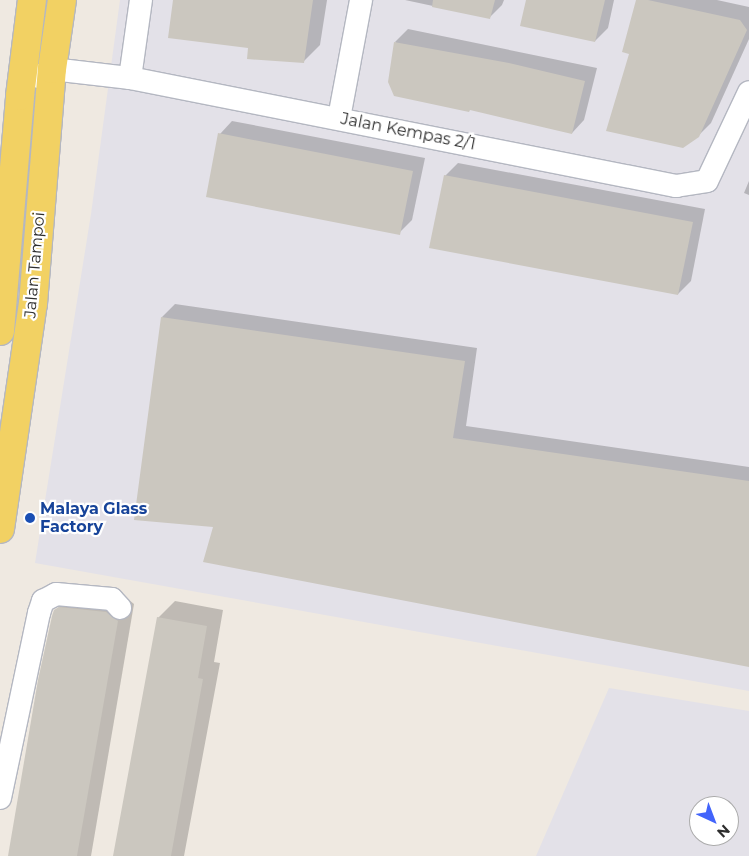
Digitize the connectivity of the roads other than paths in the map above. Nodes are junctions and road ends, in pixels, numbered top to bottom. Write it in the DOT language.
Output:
graph roads {
  1 [pos="32,0"];
  2 [pos="62,0"];
  3 [pos="141,0"];
  4 [pos="361,0"];
  5 [pos="52,69"];
  6 [pos="130,78"];
  7 [pos="749,92"];
  8 [pos="20,96"];
  9 [pos="339,118"];
  10 [pos="0,331"];
  11 [pos="0,529"];
  12 [pos="120,608"];
  13 [pos="0,798"];
  1 -- 8 [label="main road, Jalan Tampoi"];
  2 -- 5 [label="main road, Jalan Tampoi"];
  3 -- 6 [label="street"];
  4 -- 9 [label="street"];
  5 -- 6 [label="street, Jalan Kempas 2/1"];
  5 -- 8 [label="street"];
  5 -- 11 [label="main road, Jalan Tampoi"];
  6 -- 9 [label="street, Jalan Kempas 2/1"];
  7 -- 9 [label="street, Jalan Kempas 2/1"];
  8 -- 10 [label="main road, Jalan Tampoi"];
  12 -- 13 [label="street"];
}
